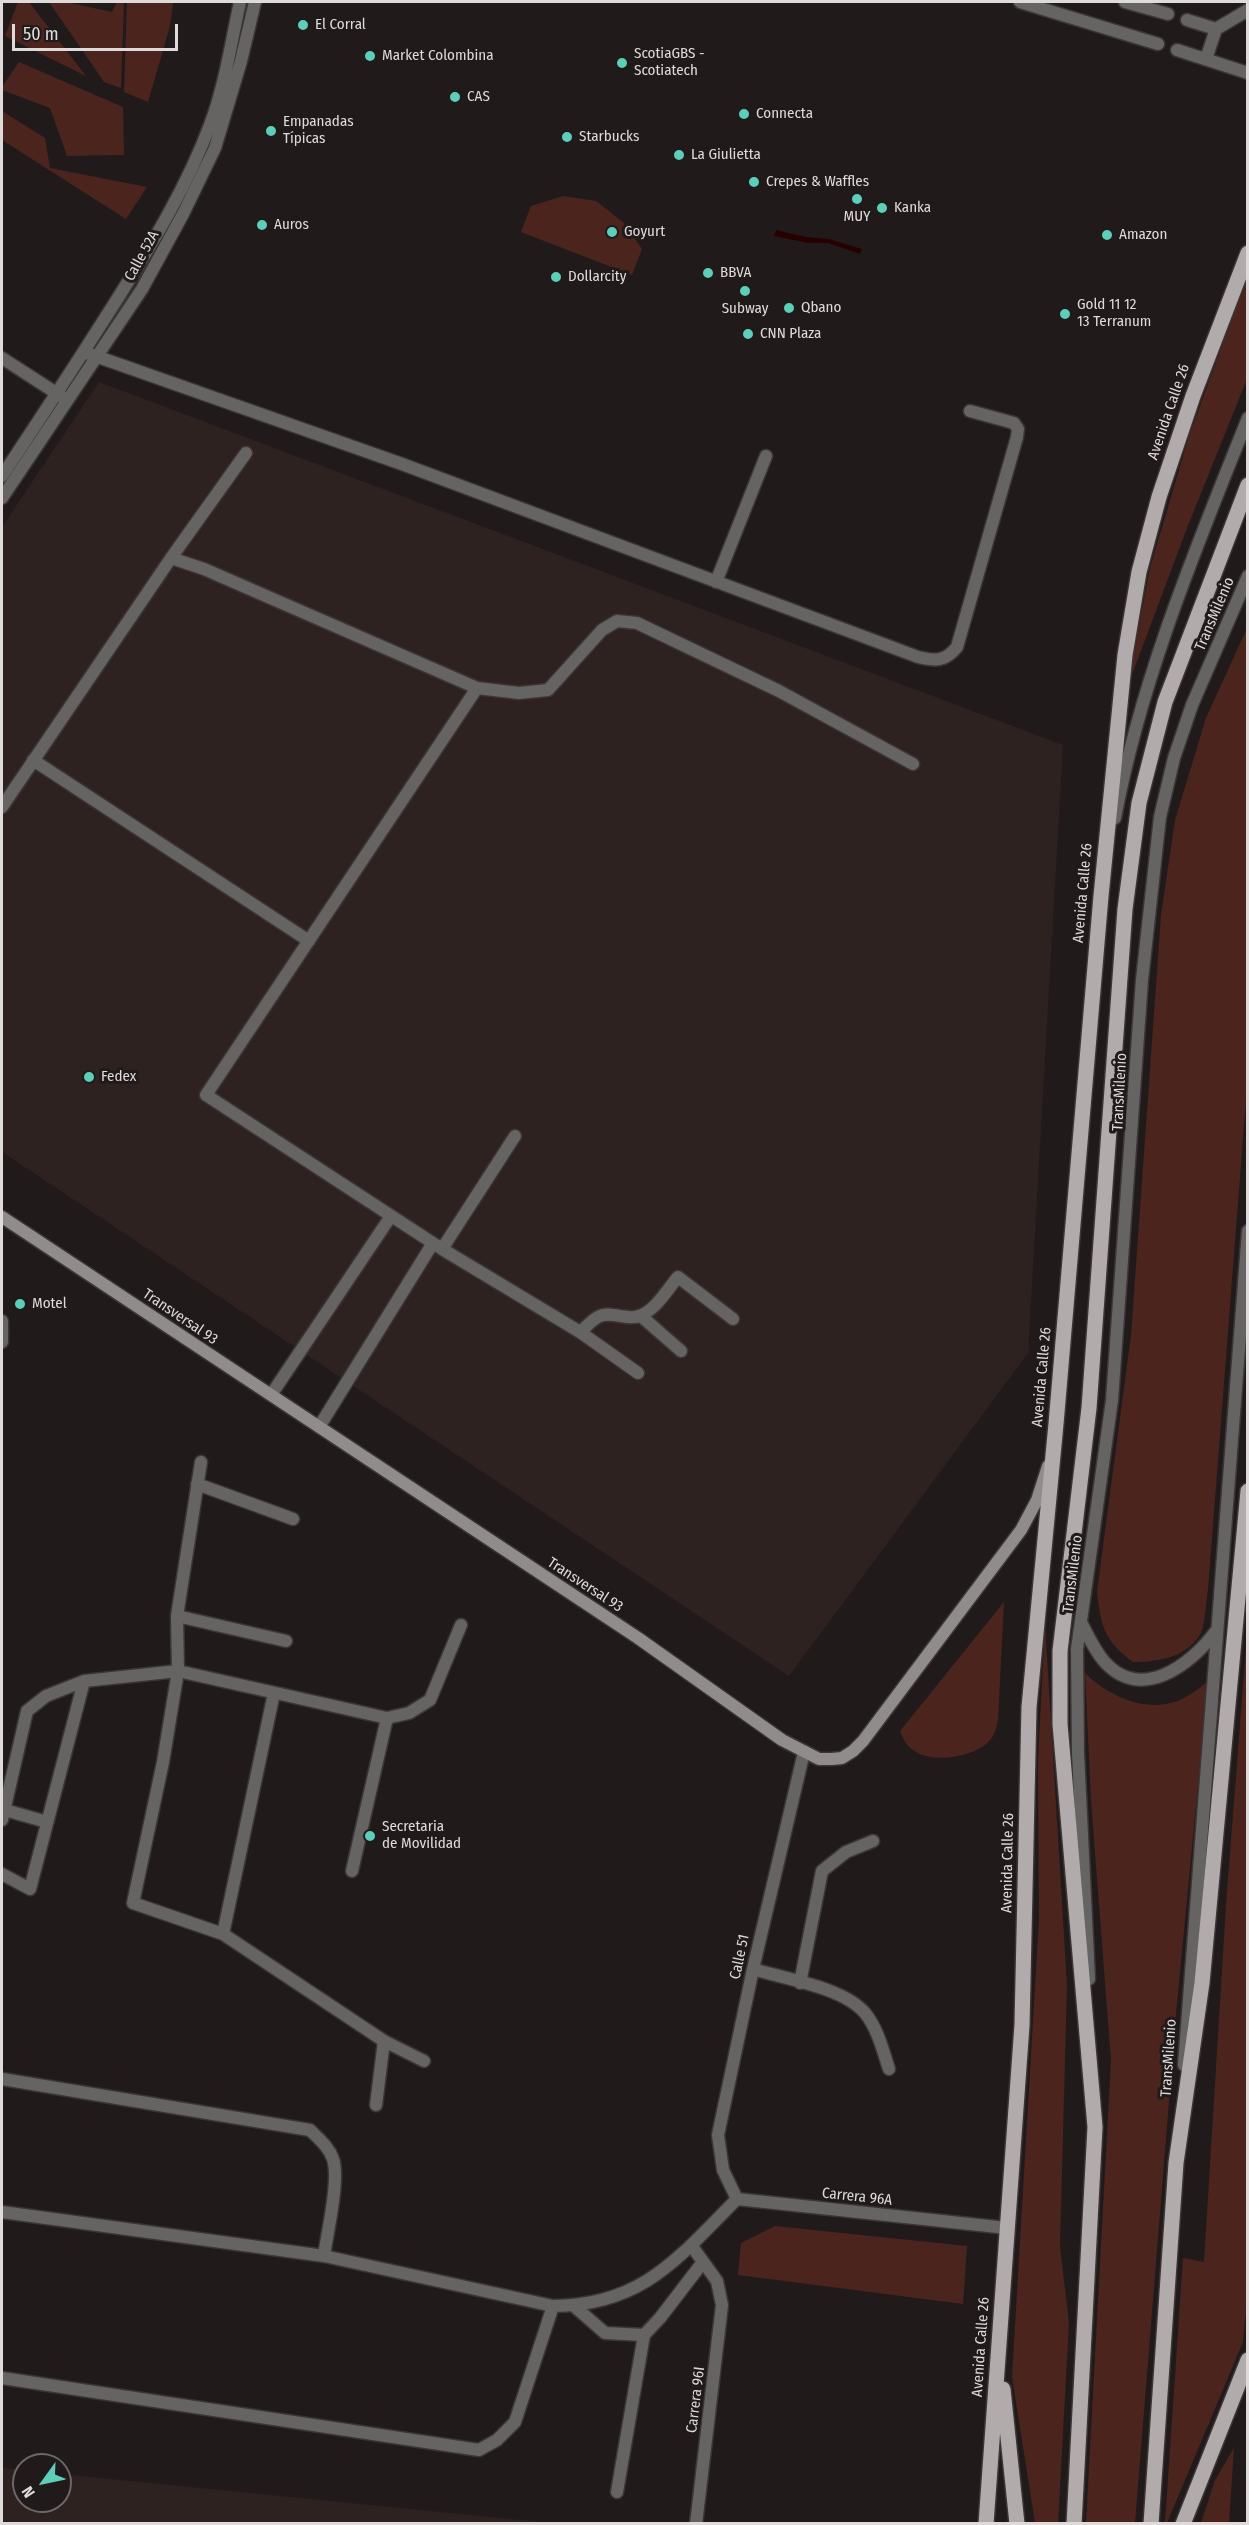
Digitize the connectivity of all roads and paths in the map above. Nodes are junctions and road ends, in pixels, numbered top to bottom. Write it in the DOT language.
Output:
graph roads {
  1 [pos="240,2"];
  2 [pos="255,2"];
  3 [pos="1020,2"];
  4 [pos="1125,2"];
  5 [pos="1248,10"];
  6 [pos="1168,14"];
  7 [pos="1187,20"];
  8 [pos="1216,29"];
  9 [pos="1158,44"];
  10 [pos="1177,50"];
  11 [pos="1206,59"];
  12 [pos="1245,71"];
  13 [pos="1248,253"];
  14 [pos="90,354"];
  15 [pos="2,358"];
  16 [pos="62,397"];
  17 [pos="970,411"];
  18 [pos="1248,418"];
  19 [pos="246,453"];
  20 [pos="766,456"];
  21 [pos="2,476"];
  22 [pos="1248,485"];
  23 [pos="2,498"];
  24 [pos="171,558"];
  25 [pos="1248,576"];
  26 [pos="716,582"];
  27 [pos="477,688"];
  28 [pos="33,760"];
  29 [pos="913,764"];
  30 [pos="2,807"];
  31 [pos="1101,896"];
  32 [pos="309,941"];
  33 [pos="515,1137"];
  34 [pos="391,1216"];
  35 [pos="2,1217"];
  36 [pos="1248,1231"];
  37 [pos="438,1246"];
  38 [pos="641,1316"];
  39 [pos="733,1319"];
  40 [pos="2,1321"];
  41 [pos="580,1332"];
  42 [pos="2,1342"];
  43 [pos="681,1351"];
  44 [pos="639,1373"];
  45 [pos="271,1395"];
  46 [pos="319,1427"];
  47 [pos="1053,1451"];
  48 [pos="201,1461"];
  49 [pos="197,1484"];
  50 [pos="1248,1491"];
  51 [pos="293,1519"];
  52 [pos="177,1616"];
  53 [pos="1082,1624"];
  54 [pos="461,1625"];
  55 [pos="1216,1631"];
  56 [pos="286,1641"];
  57 [pos="177,1671"];
  58 [pos="84,1681"];
  59 [pos="274,1693"];
  60 [pos="387,1718"];
  61 [pos="804,1752"];
  62 [pos="3,1815"];
  63 [pos="48,1822"];
  64 [pos="873,1841"];
  65 [pos="352,1871"];
  66 [pos="2,1874"];
  67 [pos="223,1934"];
  68 [pos="753,1969"];
  69 [pos="801,1983"];
  70 [pos="1088,2039"];
  71 [pos="384,2041"];
  72 [pos="424,2061"];
  73 [pos="889,2069"];
  74 [pos="2,2079"];
  75 [pos="376,2105"];
  76 [pos="1176,2163"];
  77 [pos="736,2199"];
  78 [pos="2,2212"];
  79 [pos="1007,2228"];
  80 [pos="691,2245"];
  81 [pos="324,2256"];
  82 [pos="703,2262"];
  83 [pos="553,2306"];
  84 [pos="574,2306"];
  85 [pos="644,2335"];
  86 [pos="999,2341"];
  87 [pos="1248,2360"];
  88 [pos="2,2378"];
  89 [pos="617,2492"];
  90 [pos="696,2523"];
  91 [pos="986,2523"];
  92 [pos="1017,2523"];
  93 [pos="1074,2523"];
  94 [pos="1151,2523"];
  95 [pos="1183,2523"];
  1 -- 14 [label="street, Calle 52A"];
  2 -- 14 [label="street, Calle 52A"];
  3 -- 9 [label="street"];
  4 -- 6 [label="street"];
  5 -- 8 [label="street"];
  7 -- 8 [label="street"];
  8 -- 11 [label="street"];
  10 -- 11 [label="street"];
  11 -- 12 [label="street"];
  13 -- 31 [label="main road, Avenida Calle 26"];
  14 -- 16 [label="street, Calle 52A"];
  14 -- 26 [label="street"];
  15 -- 16 [label="street"];
  16 -- 21 [label="street, Calle 52A"];
  16 -- 23 [label="street, Calle 52A"];
  17 -- 26 [label="street"];
  18 -- 31 [label="street"];
  19 -- 24 [label="street"];
  20 -- 26 [label="street"];
  22 -- 70 [label="main road"];
  24 -- 27 [label="street"];
  24 -- 28 [label="street"];
  25 -- 53 [label="street, TransMilenio"];
  27 -- 29 [label="street"];
  27 -- 32 [label="street"];
  28 -- 30 [label="street"];
  28 -- 32 [label="street"];
  31 -- 47 [label="main road, Avenida Calle 26"];
  32 -- 34 [label="street"];
  33 -- 37 [label="street"];
  34 -- 37 [label="street"];
  34 -- 45 [label="street"];
  35 -- 45 [label="main road, Transversal 93"];
  36 -- 55 [label="street, TransMilenio"];
  37 -- 41 [label="street"];
  37 -- 46 [label="street"];
  38 -- 39 [label="street"];
  38 -- 41 [label="street"];
  38 -- 43 [label="street"];
  40 -- 42 [label="street"];
  41 -- 44 [label="street"];
  45 -- 46 [label="main road, Transversal 93"];
  46 -- 61 [label="main road, Transversal 93"];
  47 -- 61 [label="main road, Transversal 93"];
  47 -- 79 [label="main road, Avenida Calle 26"];
  48 -- 49 [label="street"];
  49 -- 51 [label="street"];
  49 -- 52 [label="street"];
  50 -- 76 [label="main road"];
  52 -- 56 [label="street"];
  52 -- 57 [label="street"];
  53 -- 55 [label="street, TransMilenio"];
  53 -- 70 [label="street, TransMilenio"];
  54 -- 60 [label="street"];
  55 -- 76 [label="street, TransMilenio"];
  57 -- 58 [label="street"];
  57 -- 59 [label="street"];
  57 -- 67 [label="street"];
  58 -- 62 [label="street"];
  58 -- 63 [label="street"];
  59 -- 60 [label="street"];
  59 -- 67 [label="street"];
  60 -- 65 [label="street"];
  61 -- 68 [label="street, Calle 51"];
  62 -- 63 [label="street"];
  63 -- 66 [label="street"];
  64 -- 69 [label="street"];
  67 -- 71 [label="street"];
  68 -- 69 [label="street"];
  68 -- 77 [label="street, Calle 51"];
  69 -- 73 [label="street"];
  70 -- 93 [label="main road"];
  71 -- 72 [label="street"];
  71 -- 75 [label="street"];
  74 -- 81 [label="street"];
  76 -- 94 [label="main road"];
  77 -- 79 [label="street, Carrera 96A"];
  77 -- 80 [label="street"];
  78 -- 81 [label="street"];
  79 -- 86 [label="main road, Avenida Calle 26"];
  80 -- 82 [label="street"];
  80 -- 84 [label="street"];
  81 -- 83 [label="street"];
  82 -- 85 [label="street"];
  82 -- 90 [label="street, Carrera 96I"];
  83 -- 84 [label="street"];
  83 -- 88 [label="street"];
  84 -- 85 [label="street"];
  85 -- 89 [label="street"];
  86 -- 91 [label="main road, Avenida Calle 26"];
  86 -- 92 [label="main road"];
  87 -- 95 [label="main road"];
}
